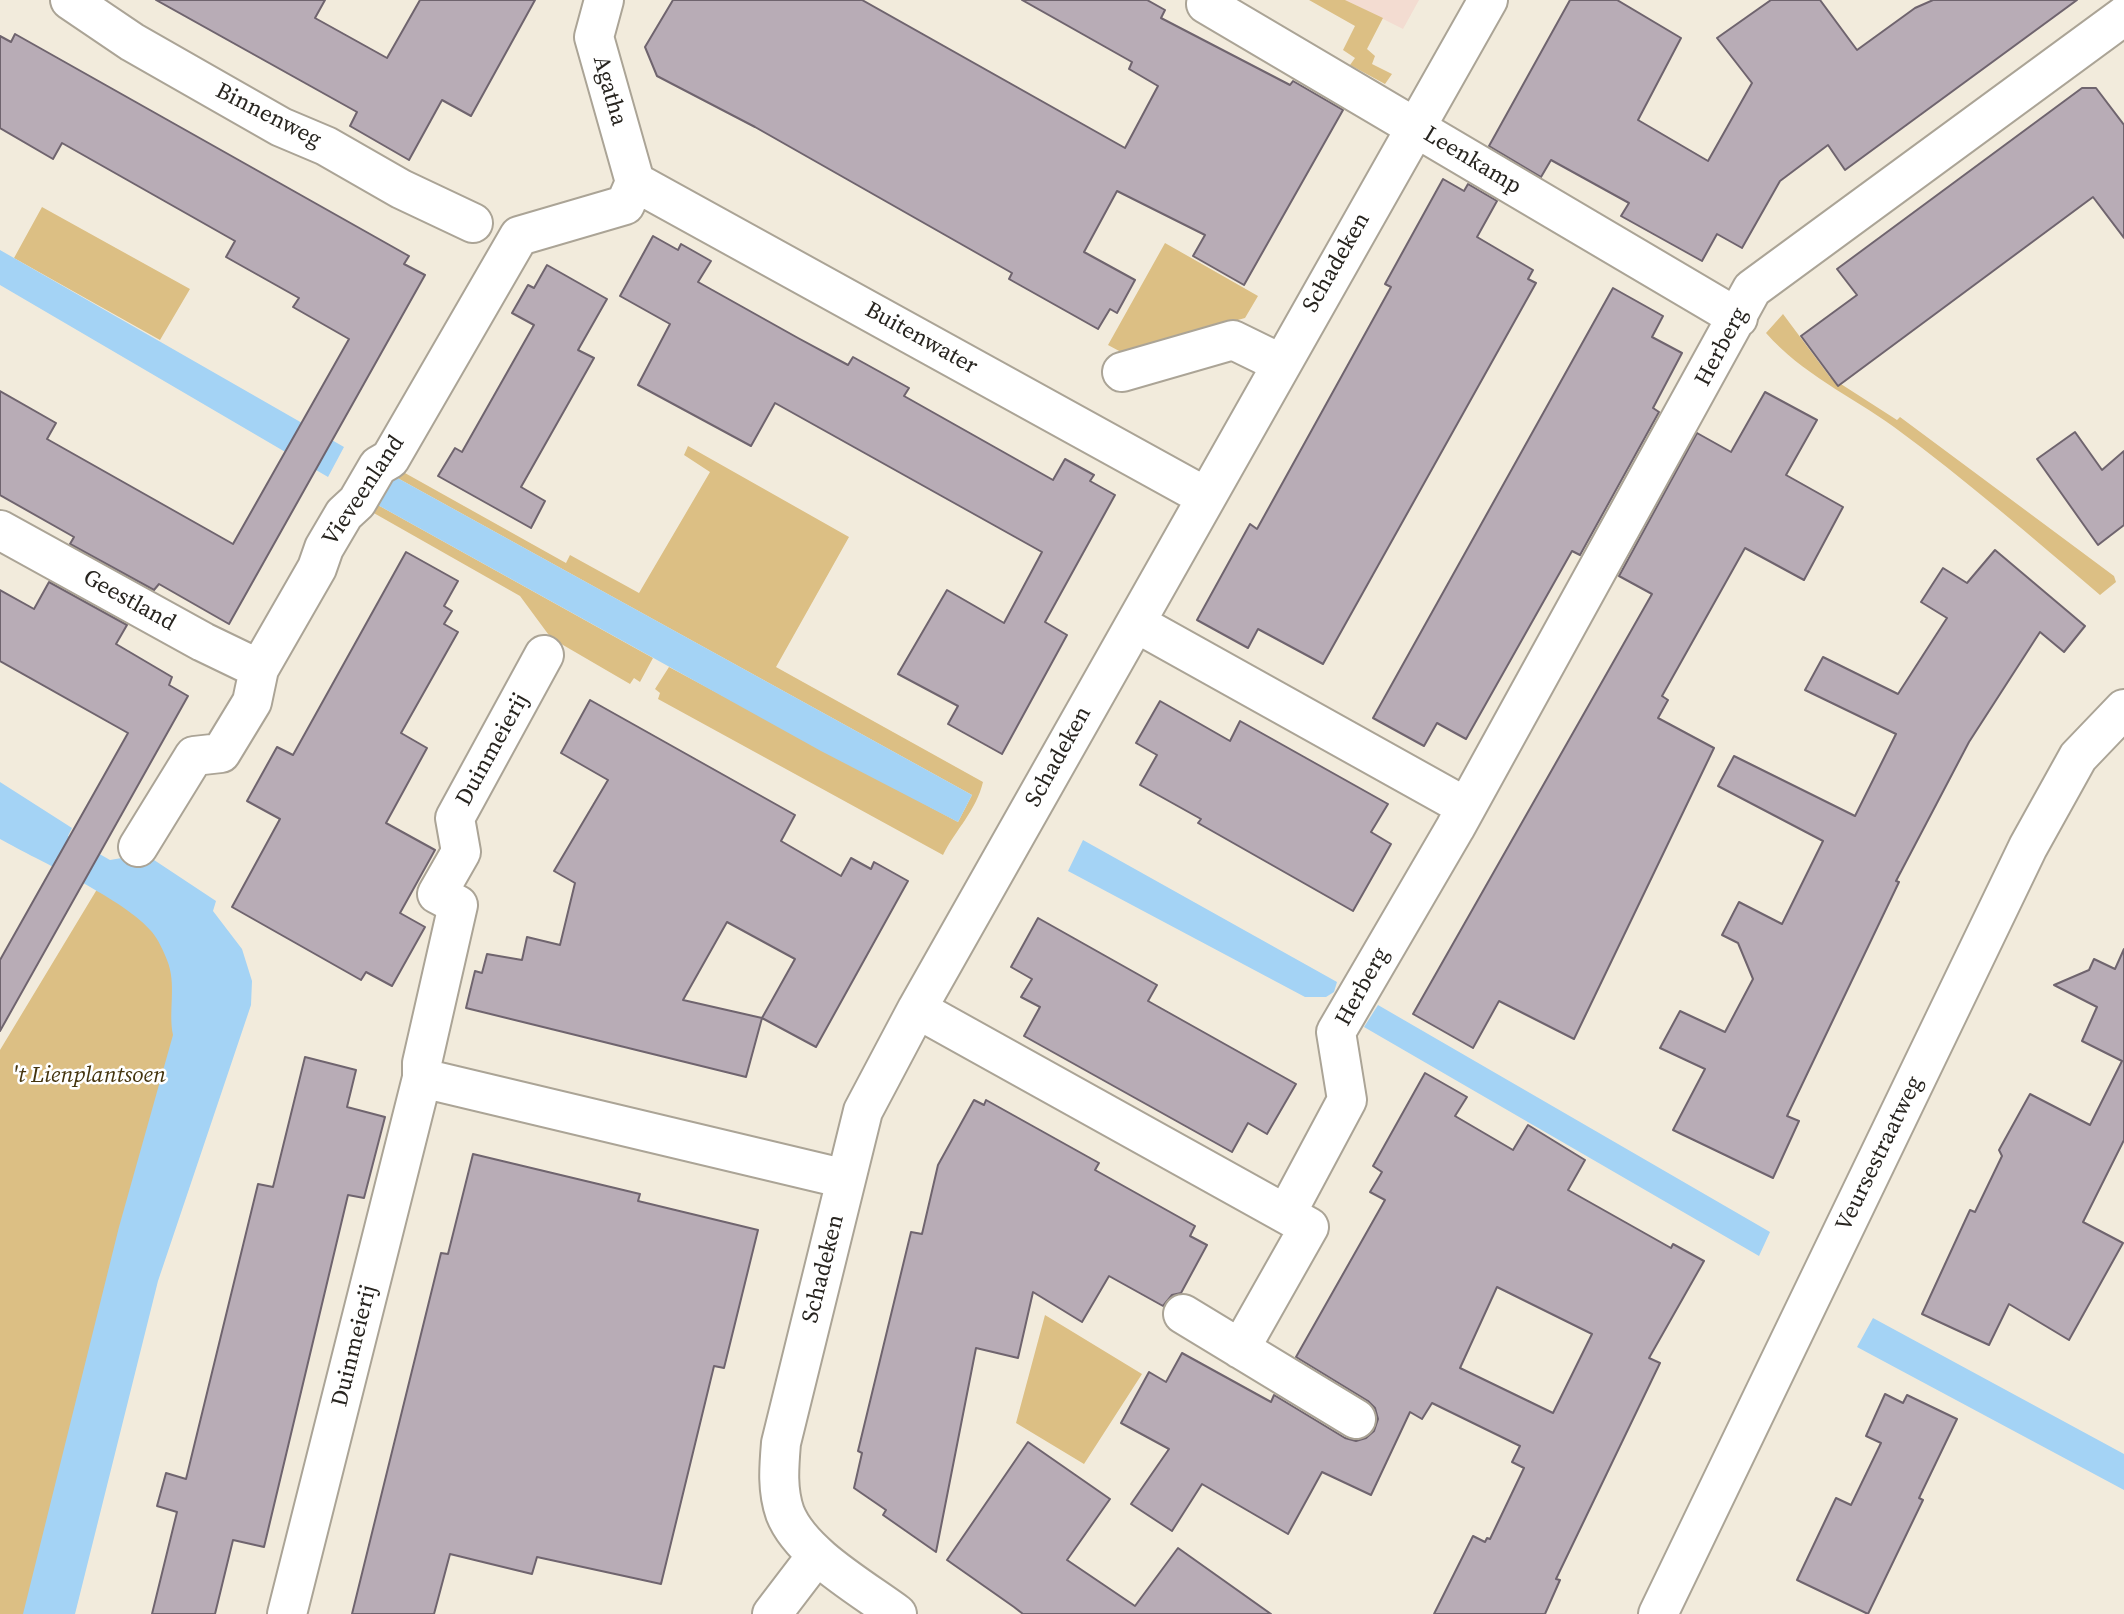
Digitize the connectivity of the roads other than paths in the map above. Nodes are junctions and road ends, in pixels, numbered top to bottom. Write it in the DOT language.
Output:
graph roads {
  1 [pos="69,0"];
  2 [pos="604,0"];
  3 [pos="1488,0"];
  4 [pos="1206,4"];
  5 [pos="2124,16"];
  6 [pos="1414,127"];
  7 [pos="635,182"];
  8 [pos="473,223"];
  9 [pos="1738,318"];
  10 [pos="1280,363"];
  11 [pos="1122,372"];
  12 [pos="1206,497"];
  13 [pos="0,530"];
  14 [pos="1136,623"];
  15 [pos="544,655"];
  16 [pos="259,669"];
  17 [pos="2124,709"];
  18 [pos="1466,807"];
  19 [pos="138,847"];
  20 [pos="917,1009"];
  21 [pos="422,1078"];
  22 [pos="846,1180"];
  23 [pos="1286,1214"];
  24 [pos="1183,1314"];
  25 [pos="1240,1349"];
  26 [pos="1356,1419"];
  27 [pos="817,1555"];
  28 [pos="287,1614"];
  29 [pos="772,1614"];
  30 [pos="897,1614"];
  31 [pos="1658,1614"];
  1 -- 8 [label="street, Binnenweg"];
  2 -- 7 [label="street, Agatha"];
  3 -- 6 [label="street, Schadeken"];
  4 -- 6 [label="street, Leenkamp"];
  5 -- 9 [label="street, Herberg"];
  6 -- 9 [label="street, Leenkamp"];
  6 -- 10 [label="street, Schadeken"];
  7 -- 12 [label="street, Buitenwater"];
  7 -- 16 [label="street, Vieveenland"];
  9 -- 18 [label="street, Herberg"];
  10 -- 11 [label="street"];
  10 -- 12 [label="street, Schadeken"];
  12 -- 14 [label="street, Schadeken"];
  13 -- 16 [label="street, Geestland"];
  14 -- 18 [label="street"];
  14 -- 20 [label="street, Schadeken"];
  15 -- 21 [label="street, Duinmeierij"];
  16 -- 19 [label="street, Vieveenland"];
  17 -- 31 [label="street, Veursestraatweg"];
  18 -- 23 [label="street, Herberg"];
  20 -- 22 [label="street, Schadeken"];
  20 -- 23 [label="street"];
  21 -- 22 [label="street"];
  21 -- 28 [label="street, Duinmeierij"];
  22 -- 27 [label="street, Schadeken"];
  23 -- 25 [label="street"];
  24 -- 25 [label="street"];
  25 -- 26 [label="street"];
  27 -- 29 [label="street"];
  27 -- 30 [label="street, Schadeken"];
}
